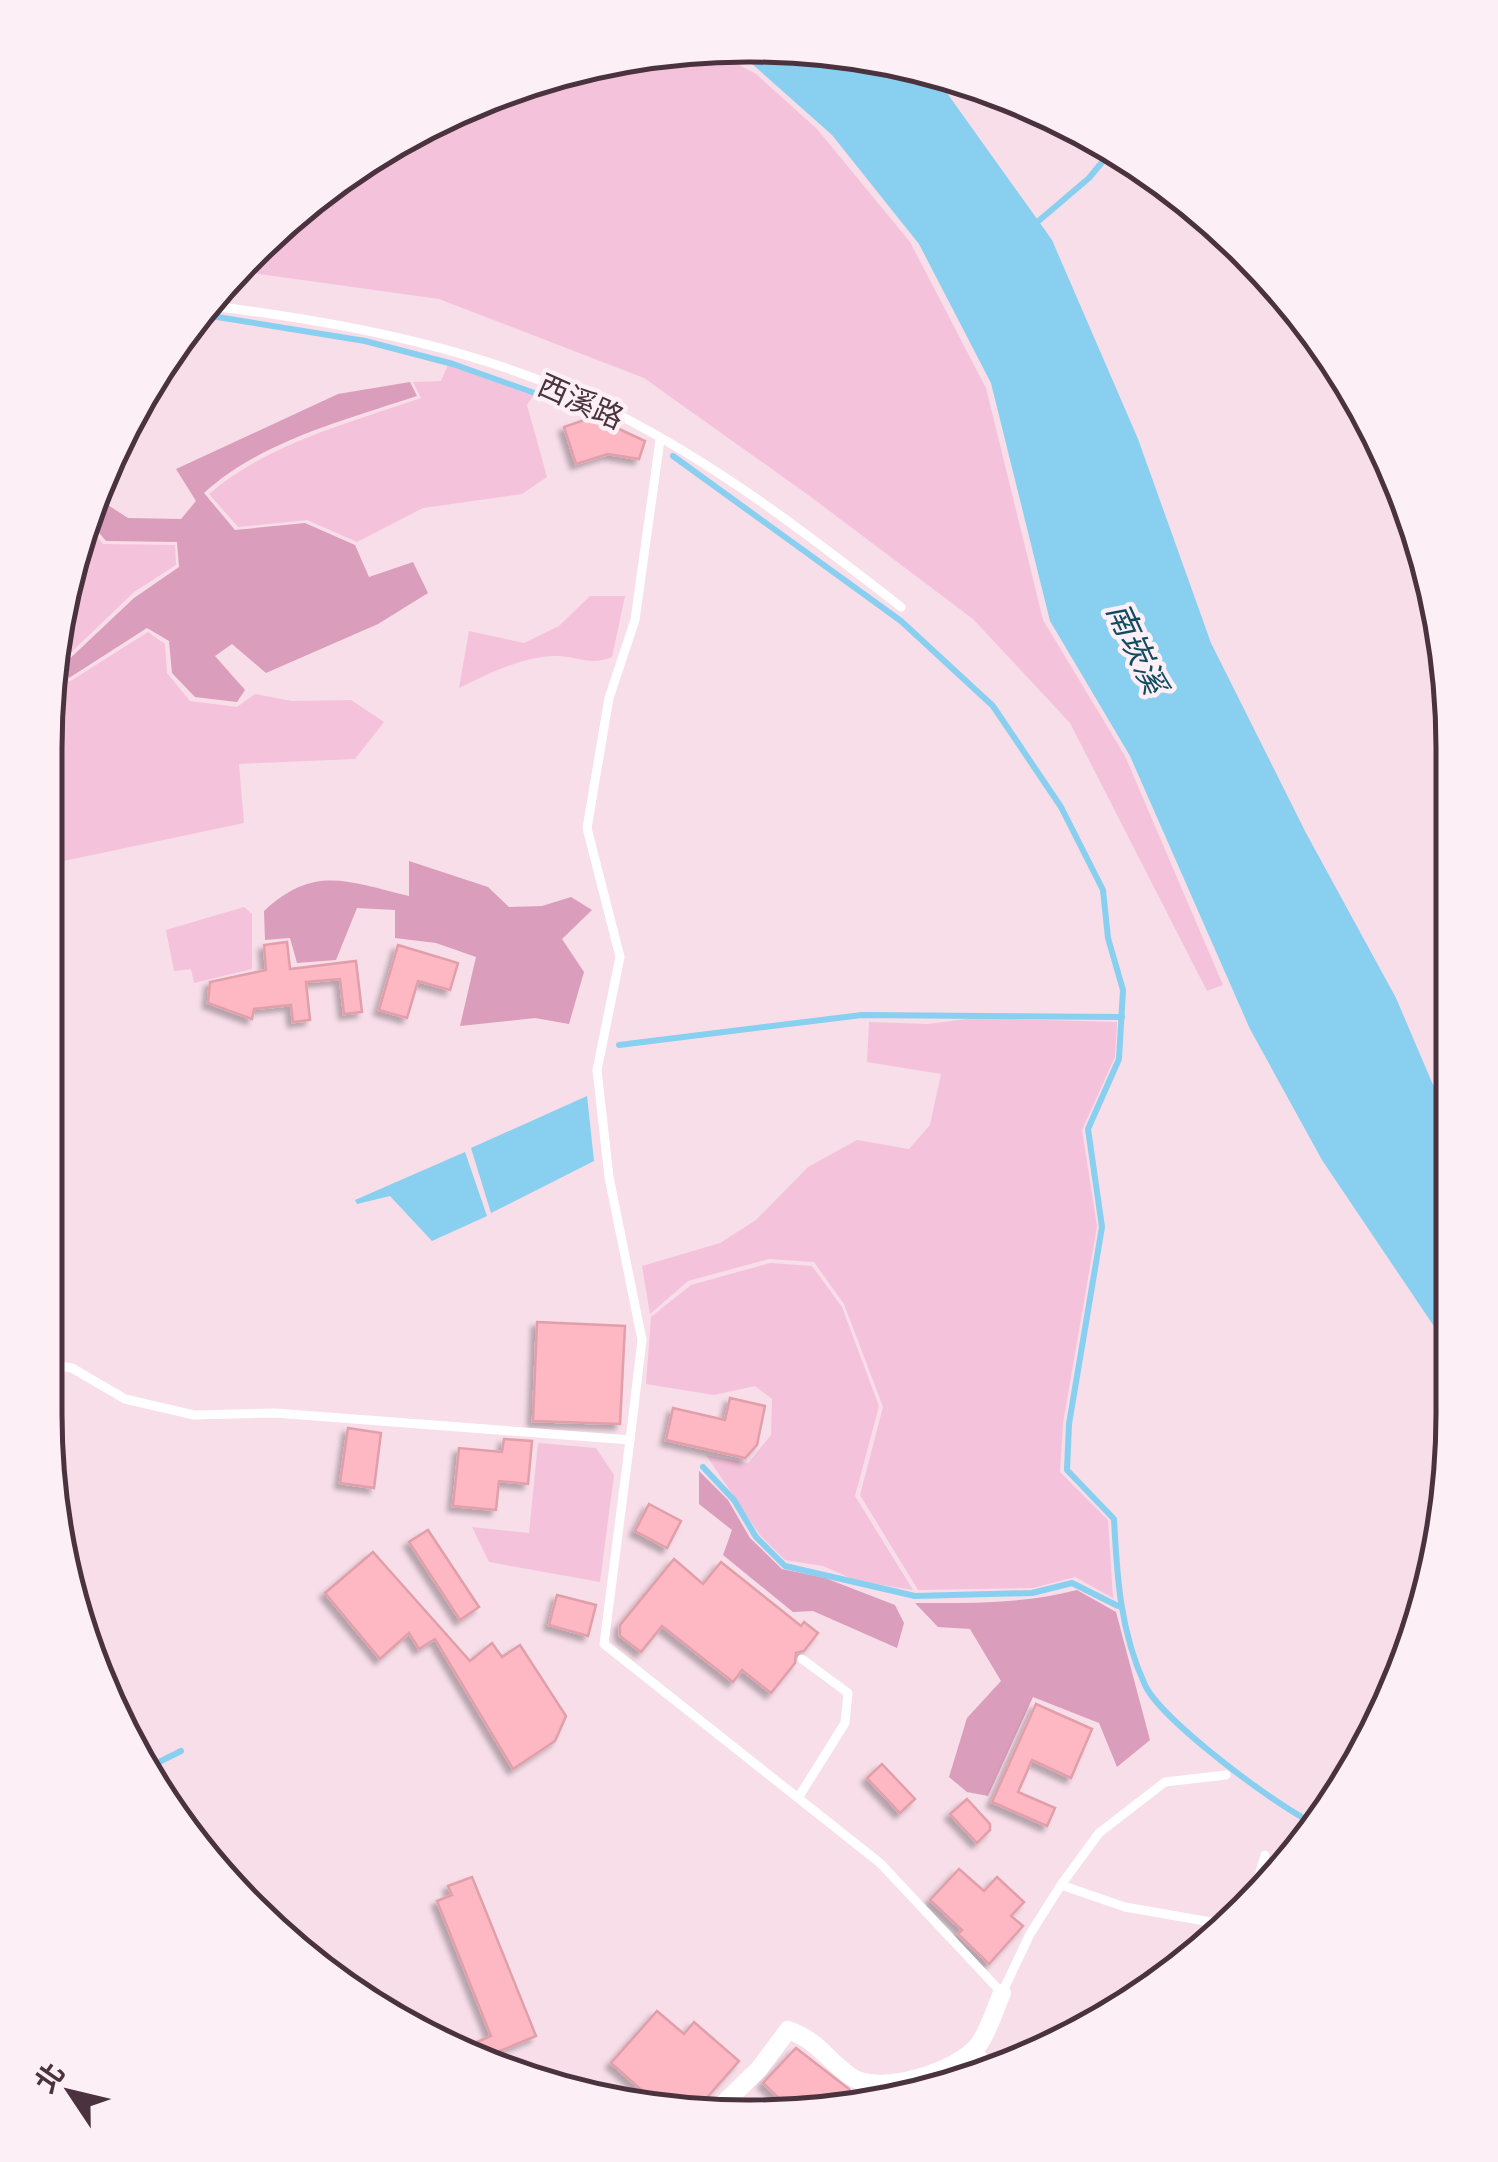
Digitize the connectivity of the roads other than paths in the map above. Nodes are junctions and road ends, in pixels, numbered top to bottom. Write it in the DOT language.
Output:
graph roads {
  1 [pos="223,308"];
  2 [pos="660,440"];
  3 [pos="901,607"];
  4 [pos="62,1366"];
  5 [pos="630,1440"];
  6 [pos="802,1659"];
  7 [pos="1226,1775"];
  8 [pos="798,1798"];
  9 [pos="1265,1855"];
  10 [pos="1260,1871"];
  11 [pos="1061,1885"];
  12 [pos="1209,1922"];
  13 [pos="1002,1993"];
  14 [pos="978,2046"];
  15 [pos="983,2058"];
  16 [pos="933,2074"];
  17 [pos="934,2074"];
  18 [pos="728,2099"];
  1 -- 2 [label="lane, 西溪路"];
  2 -- 3 [label="lane, 西溪路"];
  2 -- 5 [label="lane"];
  4 -- 5 [label="lane"];
  5 -- 8 [label="lane"];
  6 -- 8 [label="lane"];
  7 -- 11 [label="lane"];
  8 -- 13 [label="lane"];
  9 -- 10 [label="lane"];
  11 -- 12 [label="lane"];
  11 -- 13 [label="lane"];
  13 -- 14 [label="street"];
  14 -- 15 [label="lane"];
  14 -- 17 [label="street"];
  16 -- 18 [label="street"];
}
